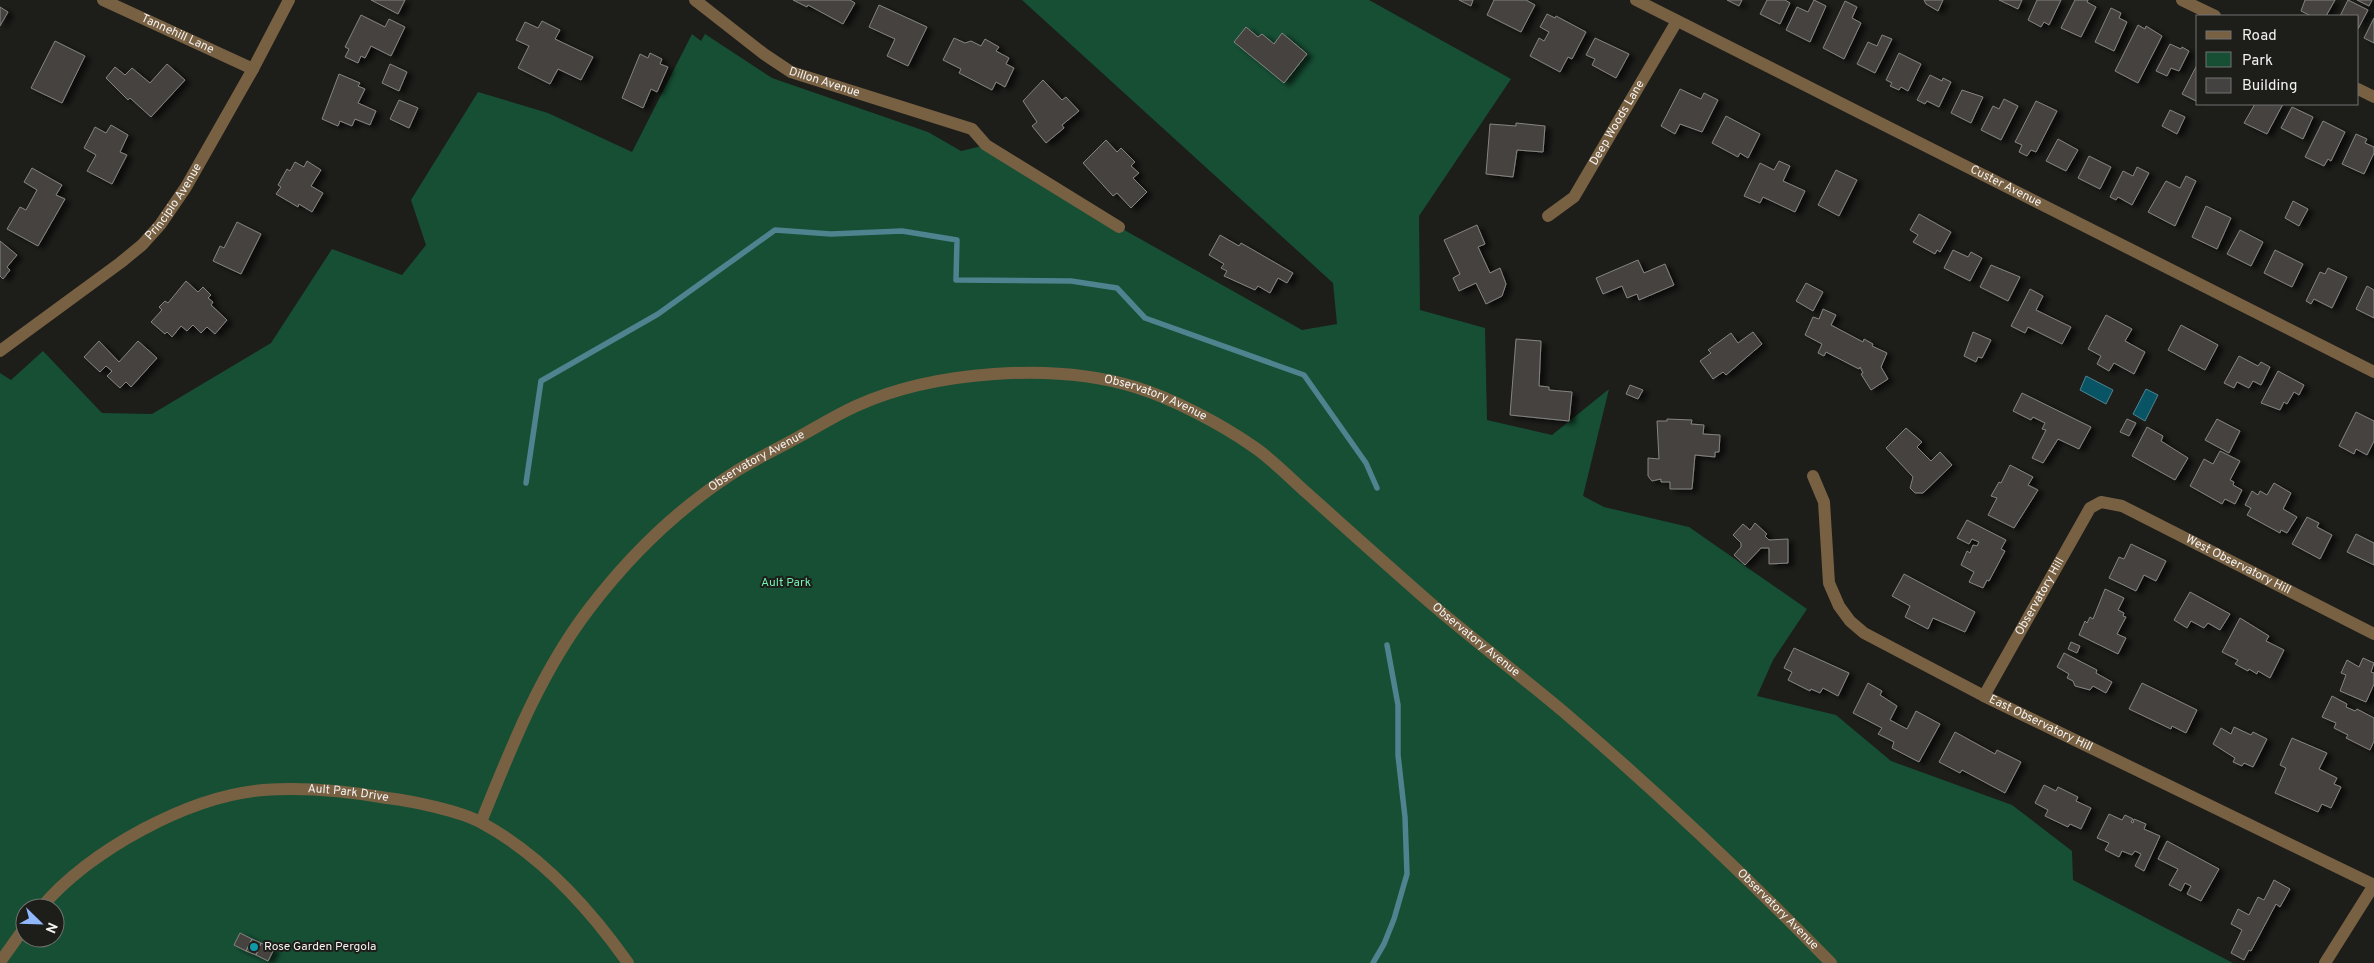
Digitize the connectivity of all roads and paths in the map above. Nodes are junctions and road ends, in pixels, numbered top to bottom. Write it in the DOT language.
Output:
graph roads {
  1 [pos="103,0"];
  2 [pos="289,0"];
  3 [pos="695,0"];
  4 [pos="1636,0"];
  5 [pos="2182,0"];
  6 [pos="2212,15"];
  7 [pos="1677,21"];
  8 [pos="253,69"];
  9 [pos="2359,90"];
  10 [pos="2374,97"];
  11 [pos="1548,216"];
  12 [pos="1118,227"];
  13 [pos="0,352"];
  14 [pos="2374,372"];
  15 [pos="1814,476"];
  16 [pos="2101,502"];
  17 [pos="2374,634"];
  18 [pos="1984,696"];
  19 [pos="481,822"];
  20 [pos="2374,885"];
  21 [pos="52,898"];
  22 [pos="15,941"];
  23 [pos="0,962"];
  24 [pos="628,963"];
  25 [pos="1831,963"];
  26 [pos="2325,963"];
  1 -- 8 [label="street, Tannehill Lane"];
  2 -- 8 [label="street, Principio Avenue"];
  3 -- 12 [label="street, Dillon Avenue"];
  4 -- 7 [label="street, Custer Avenue"];
  5 -- 6 [label="street"];
  7 -- 11 [label="street, Deep Woods Lane"];
  7 -- 14 [label="street, Custer Avenue"];
  8 -- 13 [label="street, Principio Avenue"];
  9 -- 10 [label="street"];
  15 -- 18 [label="street, East Observatory Hill"];
  16 -- 17 [label="street, West Observatory Hill"];
  16 -- 18 [label="street, Observatory Hill"];
  18 -- 20 [label="street, East Observatory Hill"];
  19 -- 21 [label="street, Ault Park Drive"];
  19 -- 24 [label="street, Ault Park Drive"];
  19 -- 25 [label="street, Observatory Avenue"];
  20 -- 26 [label="street"];
  22 -- 23 [label="street"];
}
